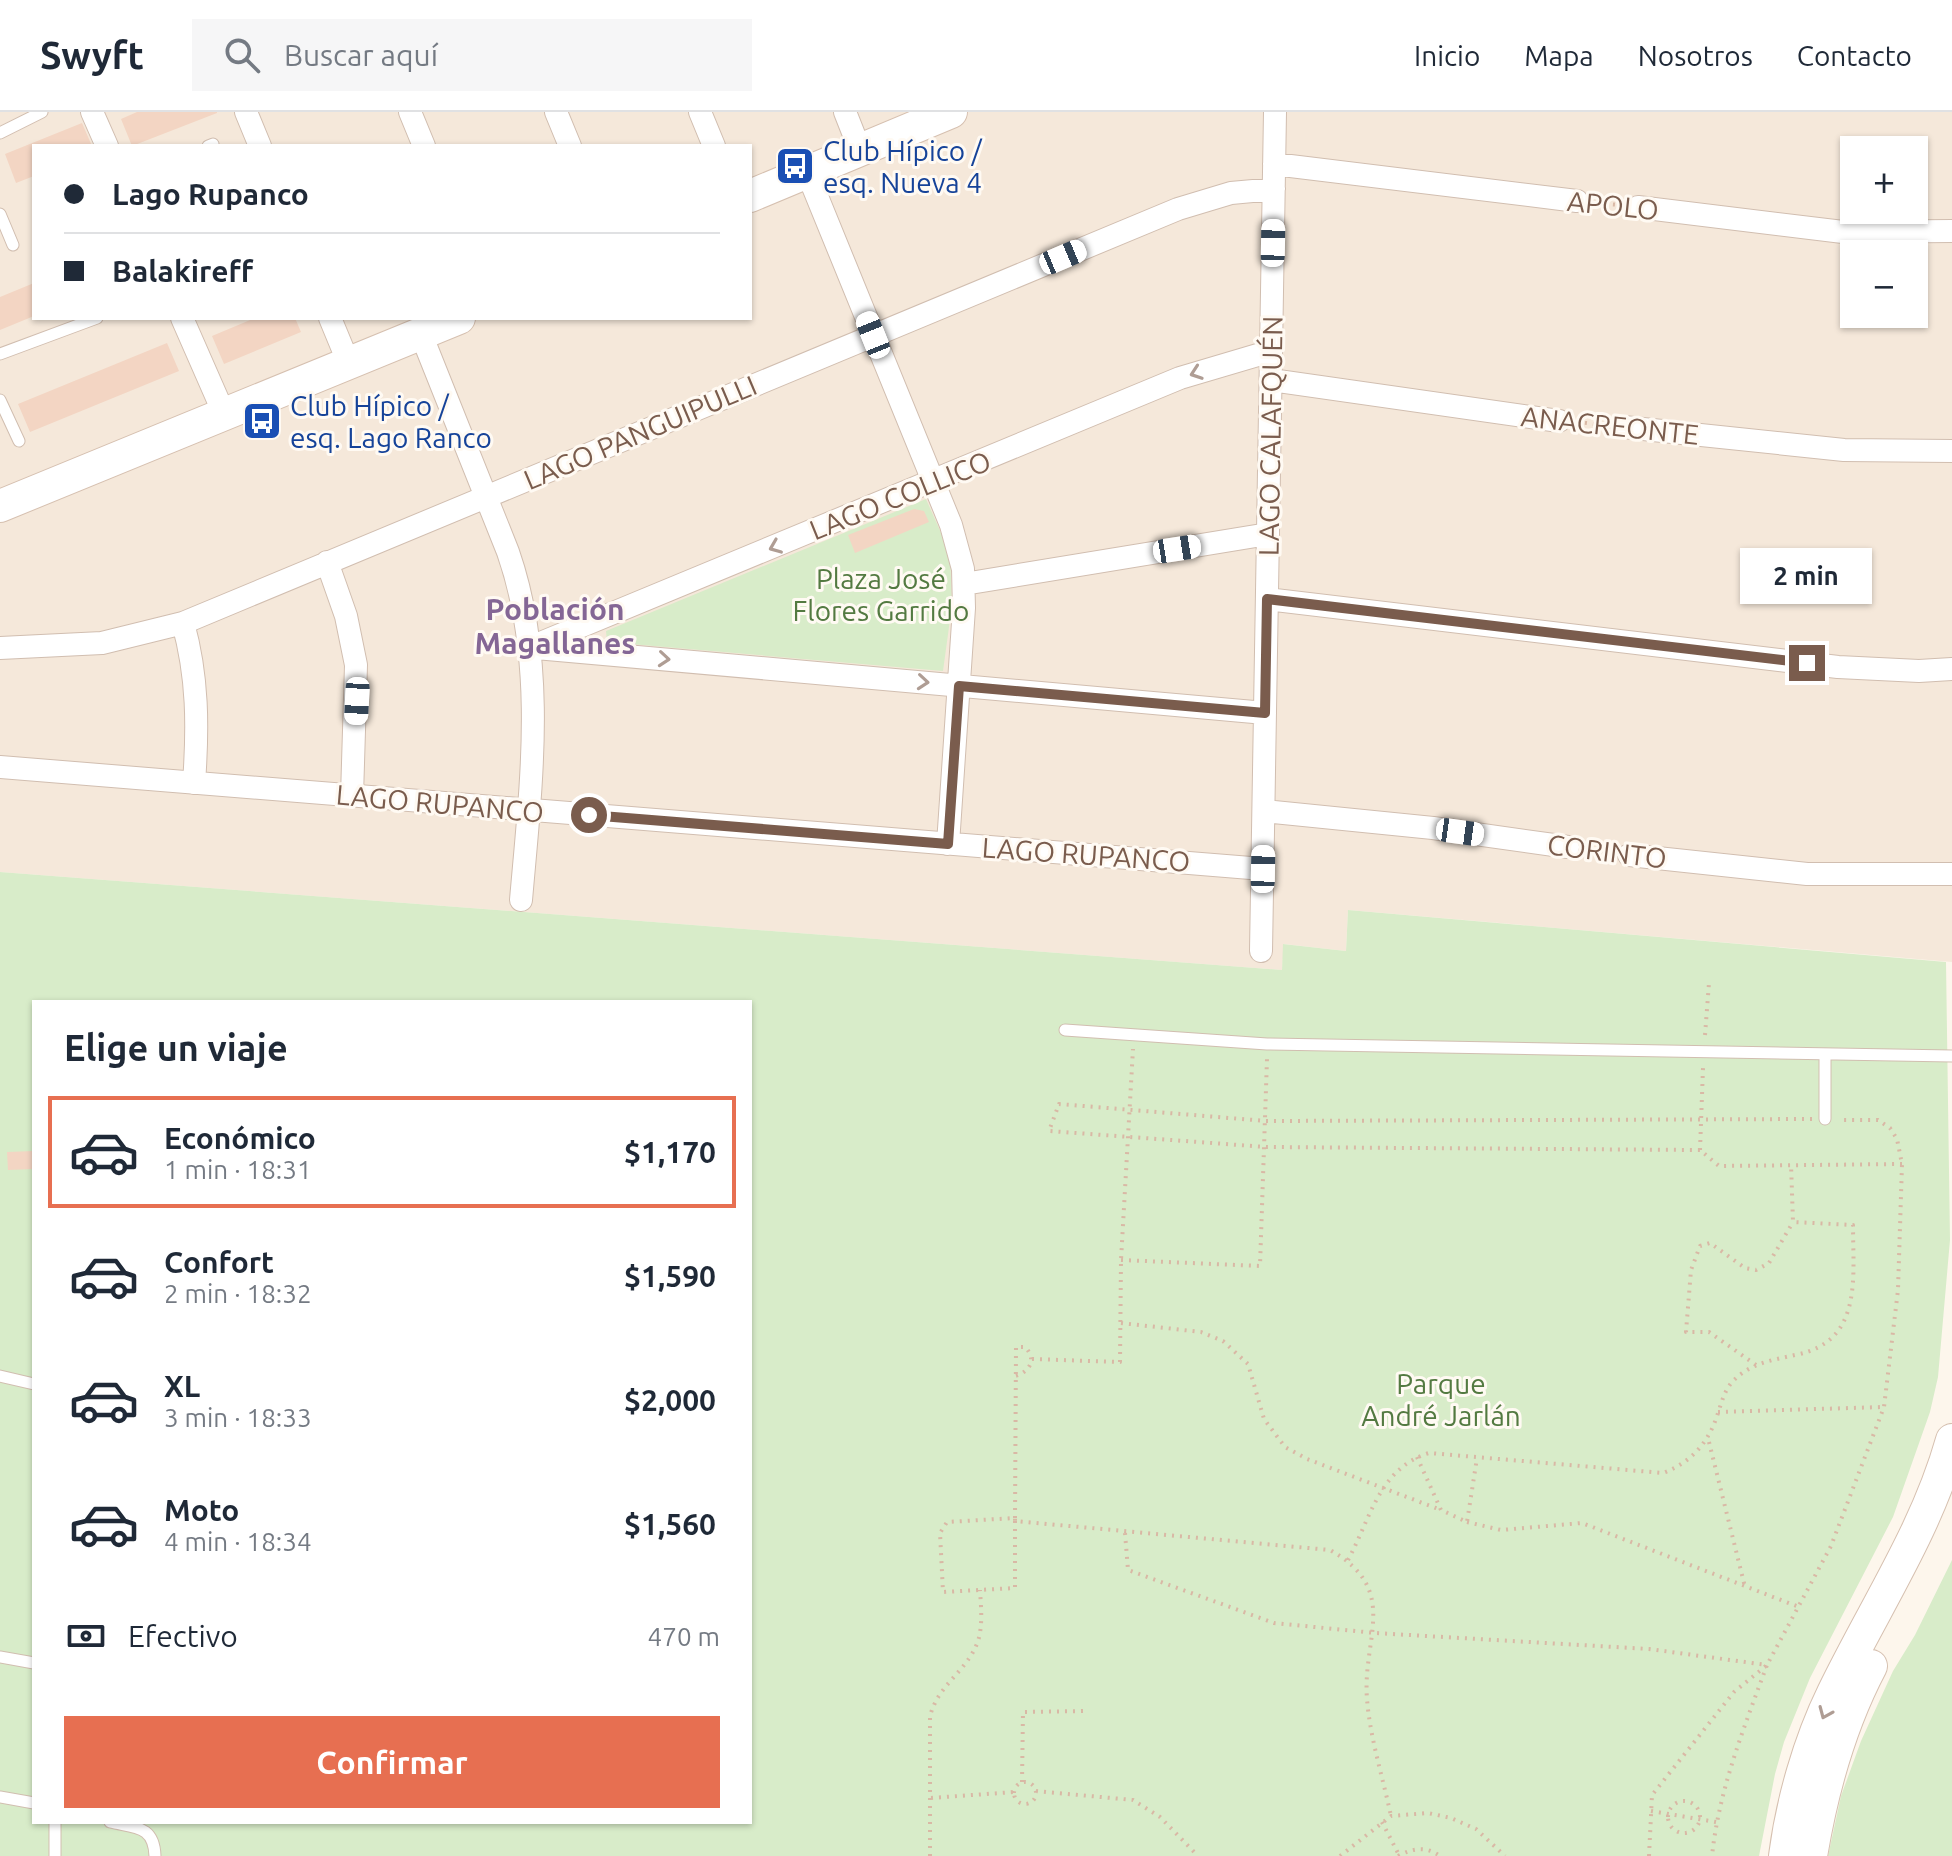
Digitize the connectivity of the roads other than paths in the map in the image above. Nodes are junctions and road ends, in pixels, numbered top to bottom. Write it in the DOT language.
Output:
graph roads {
  1 [pos="42,112"];
  2 [pos="92,112"];
  3 [pos="246,112"];
  4 [pos="410,112"];
  5 [pos="556,112"];
  6 [pos="700,112"];
  7 [pos="845,112"];
  8 [pos="951,112"];
  9 [pos="1275,112"];
  10 [pos="0,133"];
  11 [pos="106,144"];
  12 [pos="259,144"];
  13 [pos="418,144"];
  14 [pos="569,144"];
  15 [pos="713,144"];
  16 [pos="860,150"];
  17 [pos="1274,164"];
  18 [pos="807,172"];
  19 [pos="1274,189"];
  20 [pos="752,195"];
  21 [pos="1577,201"];
  22 [pos="1638,207"];
  23 [pos="0,214"];
  24 [pos="1952,231"];
  25 [pos="13,245"];
  26 [pos="92,320"];
  27 [pos="183,320"];
  28 [pos="331,320"];
  29 [pos="454,320"];
  30 [pos="421,334"];
  31 [pos="873,335"];
  32 [pos="1271,351"];
  33 [pos="0,354"];
  34 [pos="349,364"];
  35 [pos="1271,380"];
  36 [pos="0,400"];
  37 [pos="225,416"];
  38 [pos="1559,421"];
  39 [pos="1624,427"];
  40 [pos="19,441"];
  41 [pos="1952,451"];
  42 [pos="933,481"];
  43 [pos="487,495"];
  44 [pos="0,506"];
  45 [pos="1268,534"];
  46 [pos="327,562"];
  47 [pos="964,584"];
  48 [pos="1267,599"];
  49 [pos="183,623"];
  50 [pos="531,647"];
  51 [pos="0,648"];
  52 [pos="1952,669"];
  53 [pos="959,686"];
  54 [pos="1265,713"];
  55 [pos="0,767"];
  56 [pos="194,783"];
  57 [pos="352,796"];
  58 [pos="529,811"];
  59 [pos="1264,811"];
  60 [pos="948,844"];
  61 [pos="1568,847"];
  62 [pos="1629,855"];
  63 [pos="1263,869"];
  64 [pos="1952,874"];
  65 [pos="521,900"];
  66 [pos="1261,951"];
  67 [pos="1065,1030"];
  68 [pos="1825,1055"];
  69 [pos="1952,1056"];
  70 [pos="1825,1119"];
  71 [pos="0,1376"];
  72 [pos="32,1384"];
  73 [pos="1952,1440"];
  74 [pos="1952,1508"];
  75 [pos="0,1657"];
  76 [pos="32,1663"];
  77 [pos="0,1797"];
  78 [pos="32,1803"];
  79 [pos="55,1824"];
  80 [pos="119,1824"];
  81 [pos="55,1856"];
  82 [pos="155,1856"];
  83 [pos="1785,1856"];
  84 [pos="1811,1856"];
  1 -- 10 [label="lane"];
  2 -- 11 [label="street"];
  3 -- 12 [label="street"];
  4 -- 13 [label="street"];
  5 -- 14 [label="street"];
  6 -- 15 [label="street"];
  7 -- 16 [label="street"];
  8 -- 16 [label="main road"];
  9 -- 17 [label="street, LAGO CALAFQUÉN"];
  16 -- 18 [label="main road"];
  17 -- 19 [label="street, LAGO CALAFQUÉN"];
  17 -- 21 [label="street, APOLO"];
  18 -- 20 [label="main road"];
  18 -- 31 [label="street"];
  19 -- 31 [label="street, LAGO PANGUIPULLI"];
  19 -- 32 [label="street, LAGO CALAFQUÉN"];
  22 -- 24 [label="street, APOLO"];
  23 -- 25 [label="lane"];
  26 -- 33 [label="lane"];
  27 -- 37 [label="street"];
  28 -- 34 [label="street"];
  29 -- 30 [label="main road"];
  30 -- 34 [label="main road"];
  30 -- 43 [label="street"];
  31 -- 42 [label="street"];
  31 -- 43 [label="street, LAGO PANGUIPULLI"];
  32 -- 35 [label="street, LAGO CALAFQUÉN"];
  32 -- 42 [label="street, LAGO COLLICO, one-way"];
  34 -- 37 [label="main road"];
  35 -- 38 [label="street, ANACREONTE"];
  35 -- 45 [label="street, LAGO CALAFQUÉN"];
  36 -- 40 [label="lane"];
  37 -- 44 [label="main road"];
  39 -- 41 [label="street, ANACREONTE"];
  42 -- 47 [label="street"];
  42 -- 50 [label="street, LAGO COLLICO, one-way"];
  43 -- 46 [label="street, LAGO PANGUIPULLI"];
  43 -- 50 [label="street"];
  45 -- 47 [label="street"];
  45 -- 48 [label="street, LAGO CALAFQUÉN"];
  46 -- 49 [label="street, LAGO PANGUIPULLI"];
  46 -- 57 [label="street"];
  47 -- 53 [label="street"];
  48 -- 52 [label="street"];
  48 -- 54 [label="street, LAGO CALAFQUÉN"];
  49 -- 51 [label="street, LAGO PANGUIPULLI"];
  49 -- 56 [label="street"];
  50 -- 53 [label="street, one-way"];
  50 -- 58 [label="street"];
  53 -- 54 [label="street"];
  53 -- 60 [label="street"];
  54 -- 59 [label="street, LAGO CALAFQUÉN"];
  55 -- 56 [label="street, LAGO RUPANCO"];
  56 -- 57 [label="street, LAGO RUPANCO"];
  57 -- 58 [label="street, LAGO RUPANCO"];
  58 -- 60 [label="street, LAGO RUPANCO"];
  58 -- 65 [label="street"];
  59 -- 61 [label="street, CORINTO"];
  59 -- 63 [label="street, LAGO CALAFQUÉN"];
  60 -- 63 [label="street, LAGO RUPANCO"];
  62 -- 64 [label="street, CORINTO"];
  63 -- 66 [label="street, LAGO CALAFQUÉN"];
  67 -- 68 [label="lane"];
  68 -- 69 [label="lane"];
  68 -- 70 [label="lane"];
  71 -- 72 [label="lane"];
  73 -- 83 [label="main road, one-way"];
  74 -- 84 [label="main road"];
  75 -- 76 [label="lane"];
  77 -- 78 [label="lane"];
  79 -- 81 [label="lane"];
  80 -- 82 [label="lane"];
}
